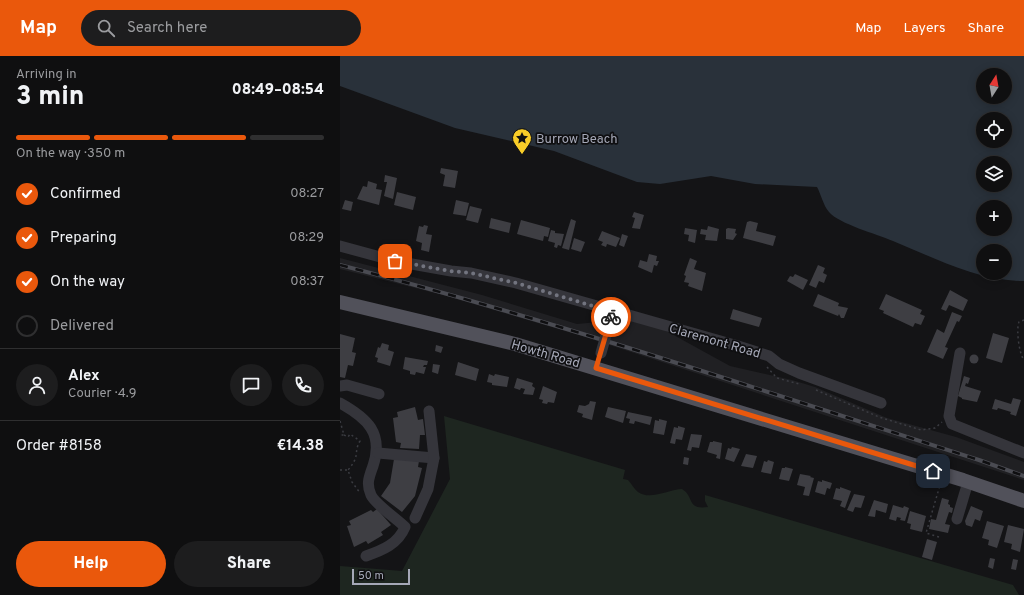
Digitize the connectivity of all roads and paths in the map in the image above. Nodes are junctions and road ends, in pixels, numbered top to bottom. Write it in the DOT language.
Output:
graph roads {
  1 [pos="340,246"];
  2 [pos="340,302"];
  3 [pos="612,316"];
  4 [pos="1024,320"];
  5 [pos="960,353"];
  6 [pos="1024,360"];
  7 [pos="596,368"];
  8 [pos="340,386"];
  9 [pos="379,394"];
  10 [pos="340,403"];
  11 [pos="880,403"];
  12 [pos="429,411"];
  13 [pos="340,421"];
  14 [pos="340,435"];
  15 [pos="344,435"];
  16 [pos="378,453"];
  17 [pos="1024,453"];
  18 [pos="434,458"];
  19 [pos="348,470"];
  20 [pos="942,481"];
  21 [pos="968,482"];
  22 [pos="1024,501"];
  23 [pos="414,518"];
  24 [pos="957,519"];
  25 [pos="939,536"];
  26 [pos="366,556"];
  1 -- 3 [label="street, Claremont Road"];
  2 -- 7 [label="main road, Howth Road"];
  3 -- 7 [label="street, bridge"];
  3 -- 11 [label="street, Claremont Road"];
  4 -- 6 [label="path"];
  5 -- 17 [label="street"];
  7 -- 21 [label="main road, Howth Road"];
  8 -- 9 [label="street"];
  10 -- 16 [label="street"];
  12 -- 18 [label="street"];
  13 -- 15 [label="path"];
  14 -- 15 [label="path"];
  15 -- 19 [label="path"];
  16 -- 18 [label="street"];
  16 -- 26 [label="street"];
  18 -- 23 [label="street"];
  20 -- 25 [label="path"];
  21 -- 22 [label="main road, Howth Road"];
  21 -- 24 [label="street"];
}
